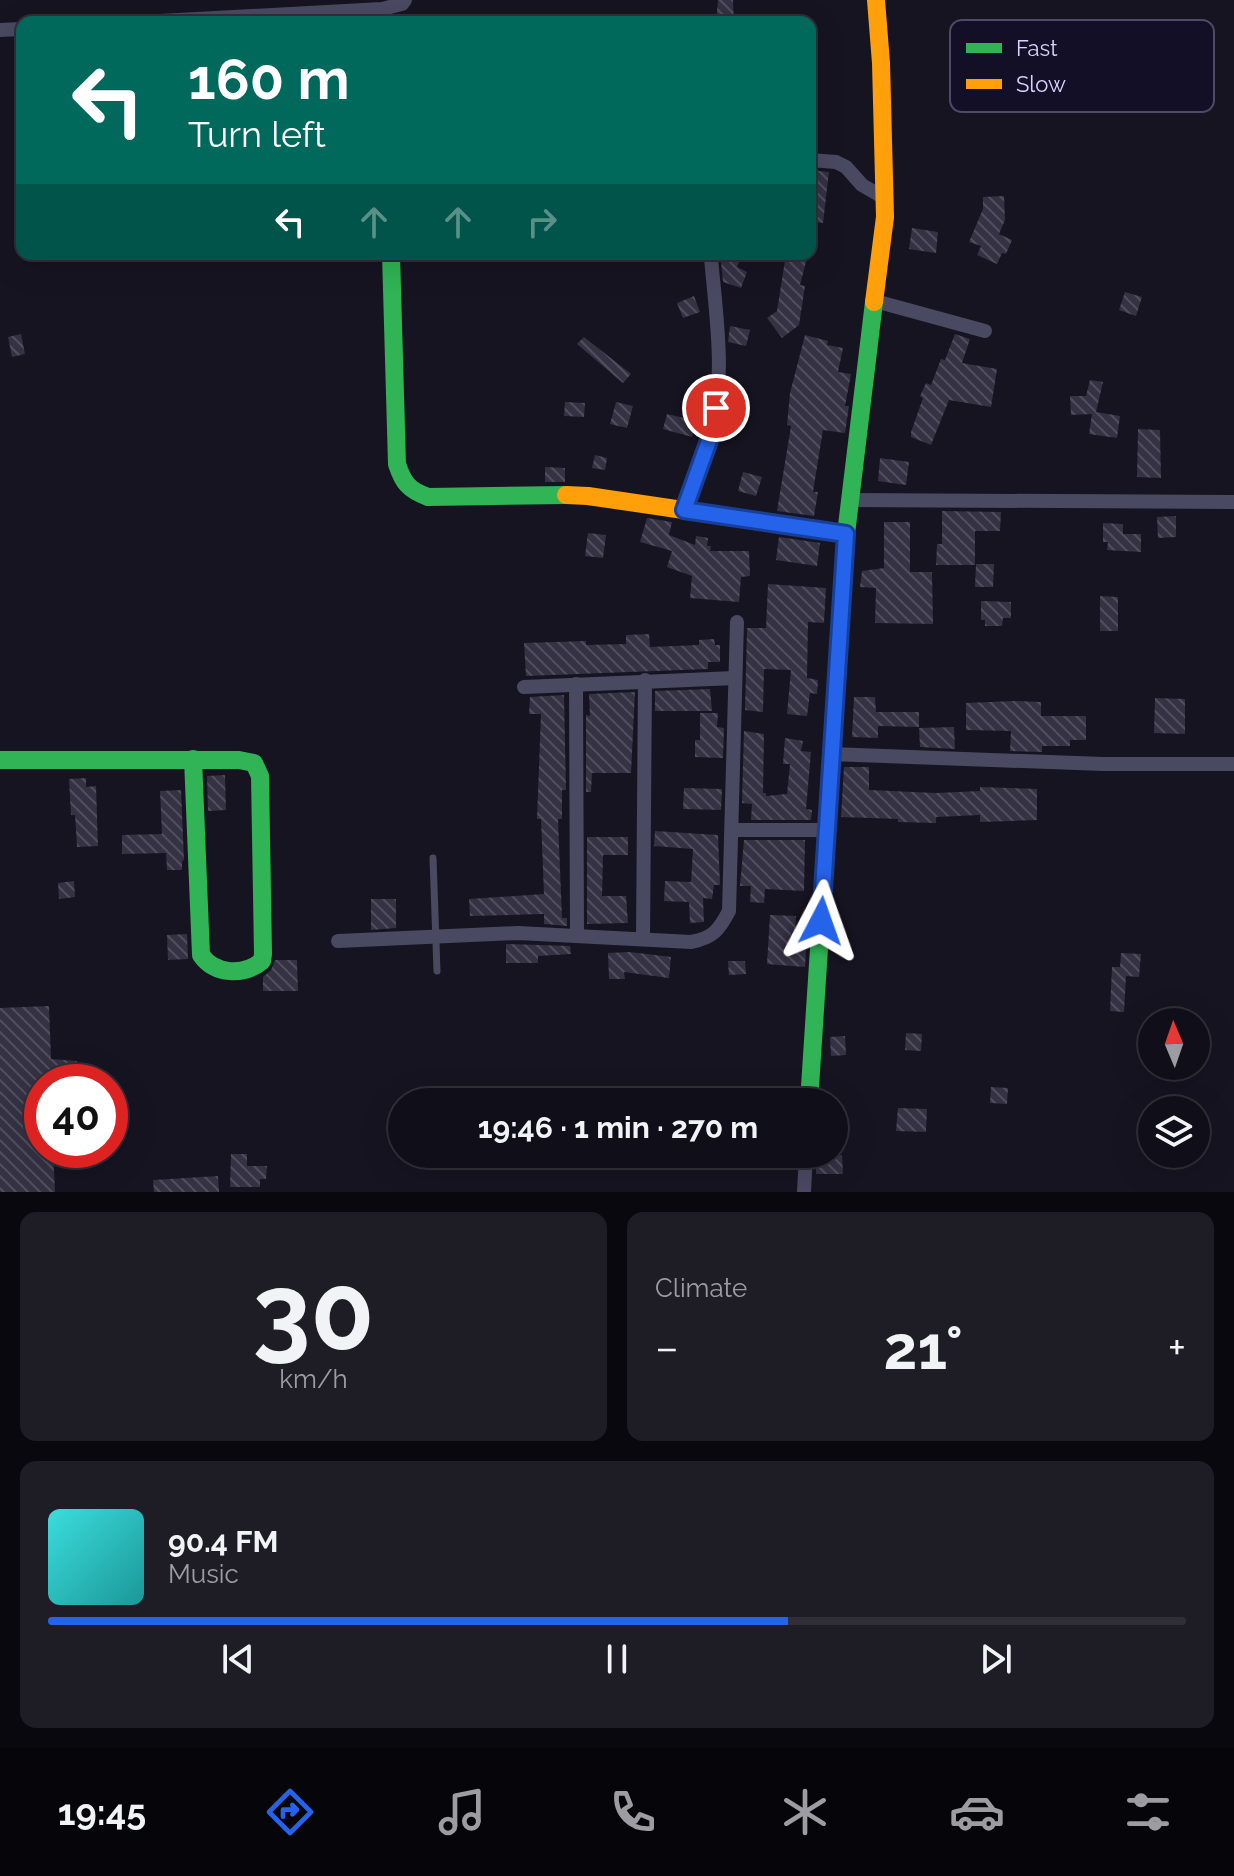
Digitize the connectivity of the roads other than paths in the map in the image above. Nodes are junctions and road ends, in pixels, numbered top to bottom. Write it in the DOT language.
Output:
graph roads {
  1 [pos="405,0"];
  2 [pos="876,0"];
  3 [pos="382,16"];
  4 [pos="816,160"];
  5 [pos="886,199"];
  6 [pos="391,260"];
  7 [pos="711,260"];
  8 [pos="875,301"];
  9 [pos="985,331"];
  10 [pos="849,500"];
  11 [pos="1234,502"];
  12 [pos="684,510"];
  13 [pos="846,534"];
  14 [pos="737,622"];
  15 [pos="735,678"];
  16 [pos="645,680"];
  17 [pos="576,684"];
  18 [pos="524,687"];
  19 [pos="830,754"];
  20 [pos="193,759"];
  21 [pos="0,760"];
  22 [pos="1234,764"];
  23 [pos="732,830"];
  24 [pos="826,830"];
  25 [pos="433,858"];
  26 [pos="436,936"];
  27 [pos="577,936"];
  28 [pos="643,939"];
  29 [pos="338,941"];
  30 [pos="437,971"];
  31 [pos="810,1088"];
  32 [pos="805,1168"];
  33 [pos="804,1192"];
  1 -- 3 [label="street"];
  2 -- 5 [label="street"];
  4 -- 5 [label="street"];
  5 -- 8 [label="street"];
  6 -- 12 [label="street"];
  7 -- 12 [label="street"];
  8 -- 9 [label="street"];
  8 -- 10 [label="street"];
  10 -- 11 [label="street"];
  10 -- 13 [label="street"];
  12 -- 13 [label="street"];
  13 -- 19 [label="street"];
  14 -- 15 [label="street"];
  15 -- 16 [label="street"];
  15 -- 23 [label="street"];
  16 -- 17 [label="street"];
  16 -- 28 [label="street"];
  17 -- 18 [label="street"];
  17 -- 27 [label="street"];
  19 -- 22 [label="street"];
  19 -- 24 [label="street"];
  20 -- 20 [label="street"];
  20 -- 21 [label="street"];
  23 -- 24 [label="street"];
  23 -- 28 [label="street"];
  24 -- 31 [label="street"];
  25 -- 26 [label="lane"];
  26 -- 27 [label="street"];
  26 -- 29 [label="street"];
  26 -- 30 [label="lane"];
  27 -- 28 [label="street"];
  32 -- 33 [label="street"];
}
